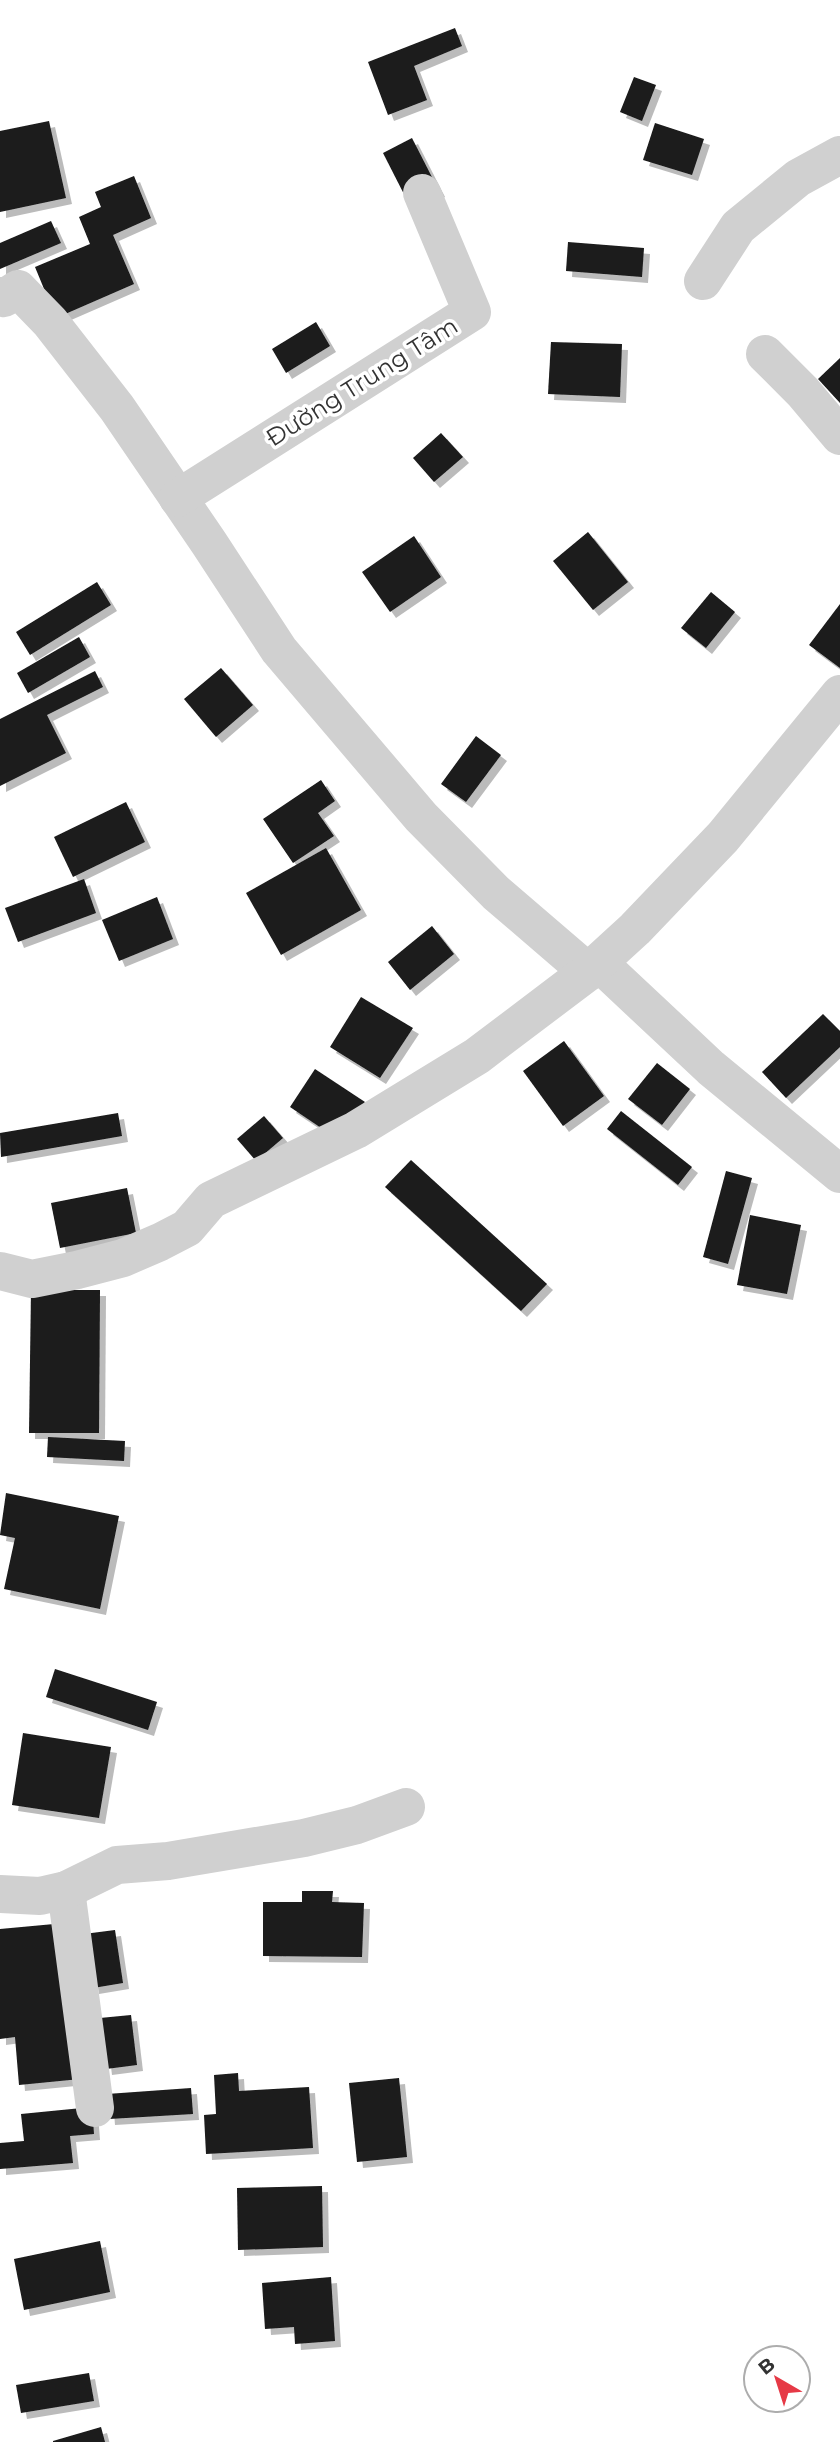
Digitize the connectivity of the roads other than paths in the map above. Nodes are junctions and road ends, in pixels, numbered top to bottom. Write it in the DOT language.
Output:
graph roads {
  1 [pos="840,155"];
  2 [pos="422,192"];
  3 [pos="703,281"];
  4 [pos="0,296"];
  5 [pos="765,354"];
  6 [pos="840,436"];
  7 [pos="178,498"];
  8 [pos="840,694"];
  9 [pos="593,967"];
  10 [pos="840,1174"];
  11 [pos="0,1271"];
  12 [pos="406,1807"];
  13 [pos="66,1890"];
  14 [pos="0,1894"];
  15 [pos="95,2108"];
  1 -- 3 [label="street"];
  2 -- 7 [label="street, Đường Trung Tâm"];
  4 -- 7 [label="street"];
  5 -- 6 [label="street"];
  7 -- 9 [label="street"];
  8 -- 9 [label="street"];
  9 -- 10 [label="street"];
  9 -- 11 [label="street"];
  12 -- 13 [label="street"];
  13 -- 14 [label="street"];
  13 -- 15 [label="street"];
}
